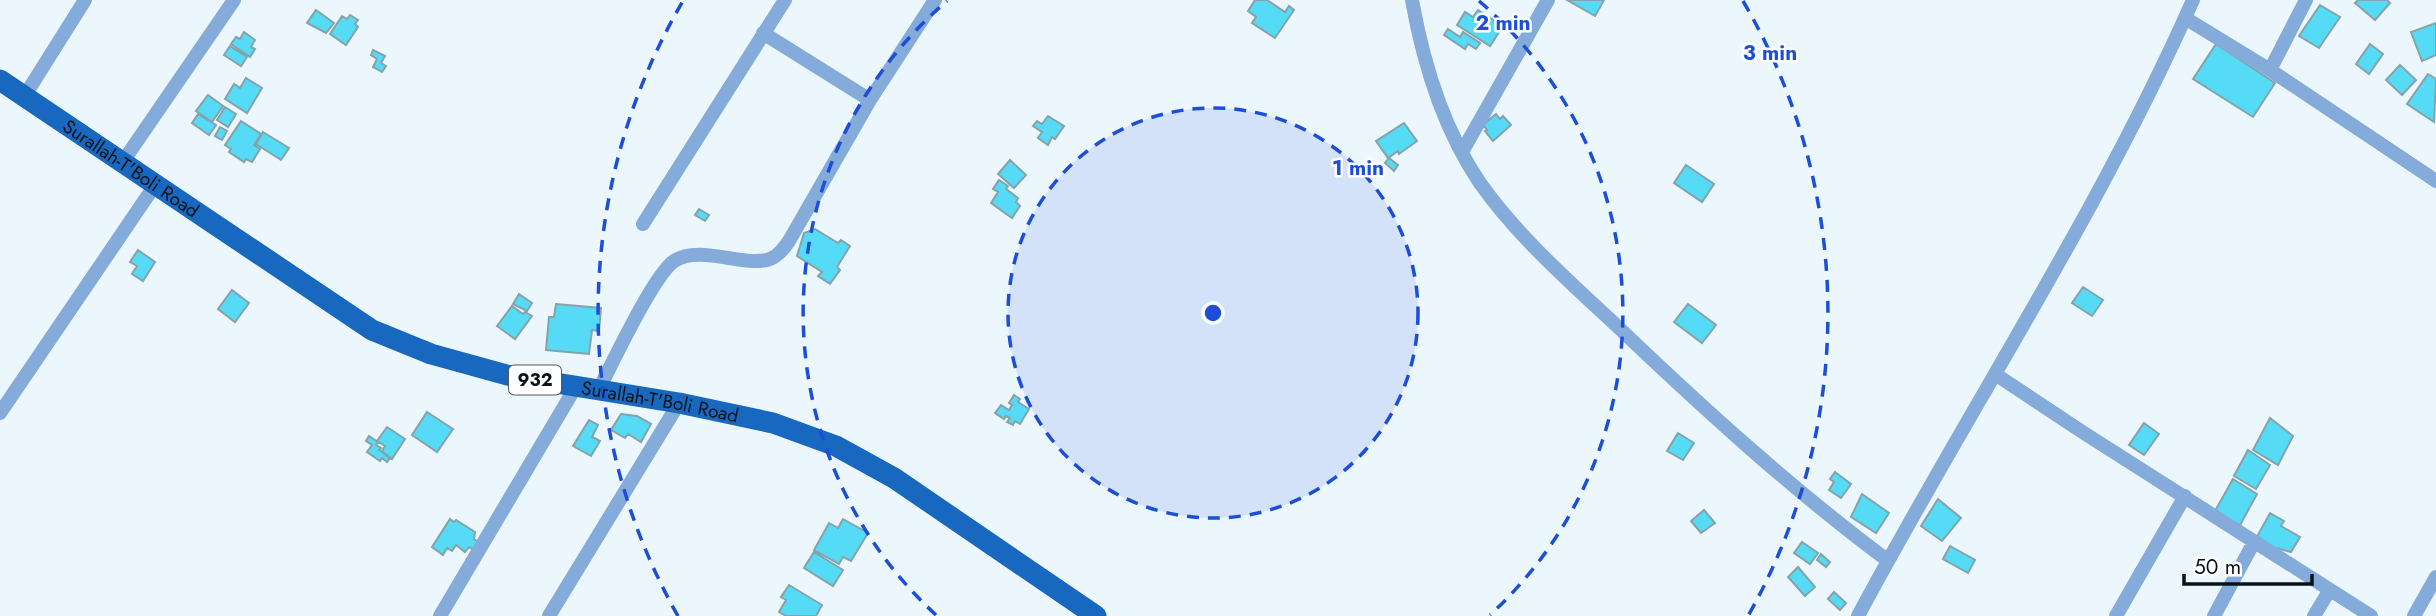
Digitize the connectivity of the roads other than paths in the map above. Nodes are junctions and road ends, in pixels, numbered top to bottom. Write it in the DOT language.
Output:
graph roads {
  1 [pos="85,0"];
  2 [pos="234,0"];
  3 [pos="785,0"];
  4 [pos="935,0"];
  5 [pos="1412,0"];
  6 [pos="1548,0"];
  7 [pos="2193,0"];
  8 [pos="2306,0"];
  9 [pos="2185,18"];
  10 [pos="763,33"];
  11 [pos="2270,70"];
  12 [pos="0,80"];
  13 [pos="24,97"];
  14 [pos="870,100"];
  15 [pos="1462,152"];
  16 [pos="122,163"];
  17 [pos="2436,181"];
  18 [pos="155,185"];
  19 [pos="643,224"];
  20 [pos="1995,374"];
  21 [pos="575,387"];
  22 [pos="598,391"];
  23 [pos="679,402"];
  24 [pos="0,413"];
  25 [pos="2185,496"];
  26 [pos="2254,542"];
  27 [pos="1887,560"];
  28 [pos="2436,577"];
  29 [pos="2329,591"];
  30 [pos="440,616"];
  31 [pos="549,616"];
  32 [pos="1096,616"];
  33 [pos="1857,616"];
  34 [pos="2116,616"];
  35 [pos="2214,616"];
  36 [pos="2314,616"];
  37 [pos="2371,616"];
  38 [pos="2414,616"];
  1 -- 13 [label="street"];
  2 -- 16 [label="street"];
  3 -- 10 [label="street"];
  4 -- 14 [label="street"];
  5 -- 15 [label="street"];
  6 -- 15 [label="street"];
  7 -- 9 [label="street"];
  8 -- 11 [label="street"];
  9 -- 11 [label="street"];
  9 -- 20 [label="street"];
  10 -- 14 [label="street"];
  10 -- 19 [label="street"];
  11 -- 17 [label="street"];
  12 -- 13 [label="main road, Surallah-T'Boli Road / 932"];
  13 -- 16 [label="main road, Surallah-T'Boli Road / 932"];
  14 -- 22 [label="street"];
  15 -- 27 [label="street"];
  16 -- 18 [label="main road, Surallah-T'Boli Road / 932"];
  18 -- 21 [label="main road, Surallah-T'Boli Road / 932"];
  18 -- 24 [label="street"];
  20 -- 25 [label="street"];
  20 -- 27 [label="street"];
  21 -- 22 [label="main road, Surallah-T'Boli Road / 932"];
  21 -- 30 [label="street"];
  22 -- 23 [label="main road, Surallah-T'Boli Road / 932"];
  23 -- 31 [label="street"];
  23 -- 32 [label="main road, Surallah-T'Boli Road / 932"];
  25 -- 26 [label="street"];
  25 -- 34 [label="street"];
  26 -- 29 [label="street"];
  26 -- 35 [label="street"];
  27 -- 33 [label="street"];
  28 -- 38 [label="street"];
  29 -- 36 [label="street"];
  29 -- 37 [label="street"];
}
